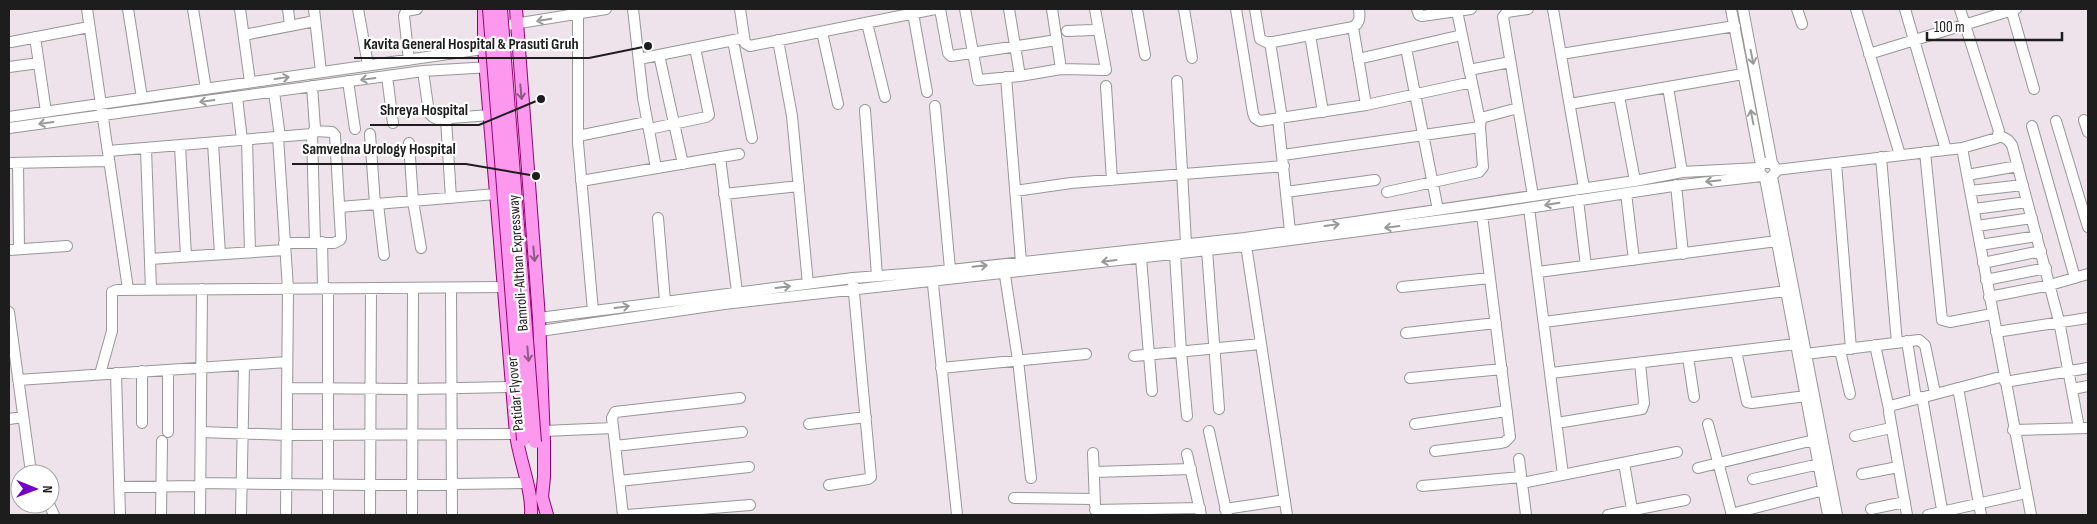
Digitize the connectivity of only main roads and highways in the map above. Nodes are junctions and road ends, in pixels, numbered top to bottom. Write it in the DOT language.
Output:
graph roads {
  1 [pos="484,9"];
  2 [pos="489,9"];
  3 [pos="501,9"];
  4 [pos="516,9"];
  5 [pos="525,439"];
  6 [pos="544,477"];
  7 [pos="537,500"];
  8 [pos="531,515"];
  9 [pos="536,515"];
  10 [pos="543,515"];
  11 [pos="548,515"];
  1 -- 5 [label="main road, Bamroli-Althan Expressway"];
  2 -- 5 [label="main road, Patidar Flyover, bridge"];
  3 -- 5 [label="main road, Patidar Flyover, one-way, bridge"];
  4 -- 6 [label="main road, Bamroli-Althan Expressway, one-way"];
  5 -- 6 [label="main road, Patidar Flyover"];
  5 -- 7 [label="main road, Patidar Flyover"];
  6 -- 7 [label="main road, Bamroli-Althan Expressway"];
  7 -- 8 [label="main road"];
  7 -- 9 [label="main road"];
  7 -- 10 [label="main road"];
  7 -- 11 [label="main road, Bamroli-Althan Expressway"];
}
